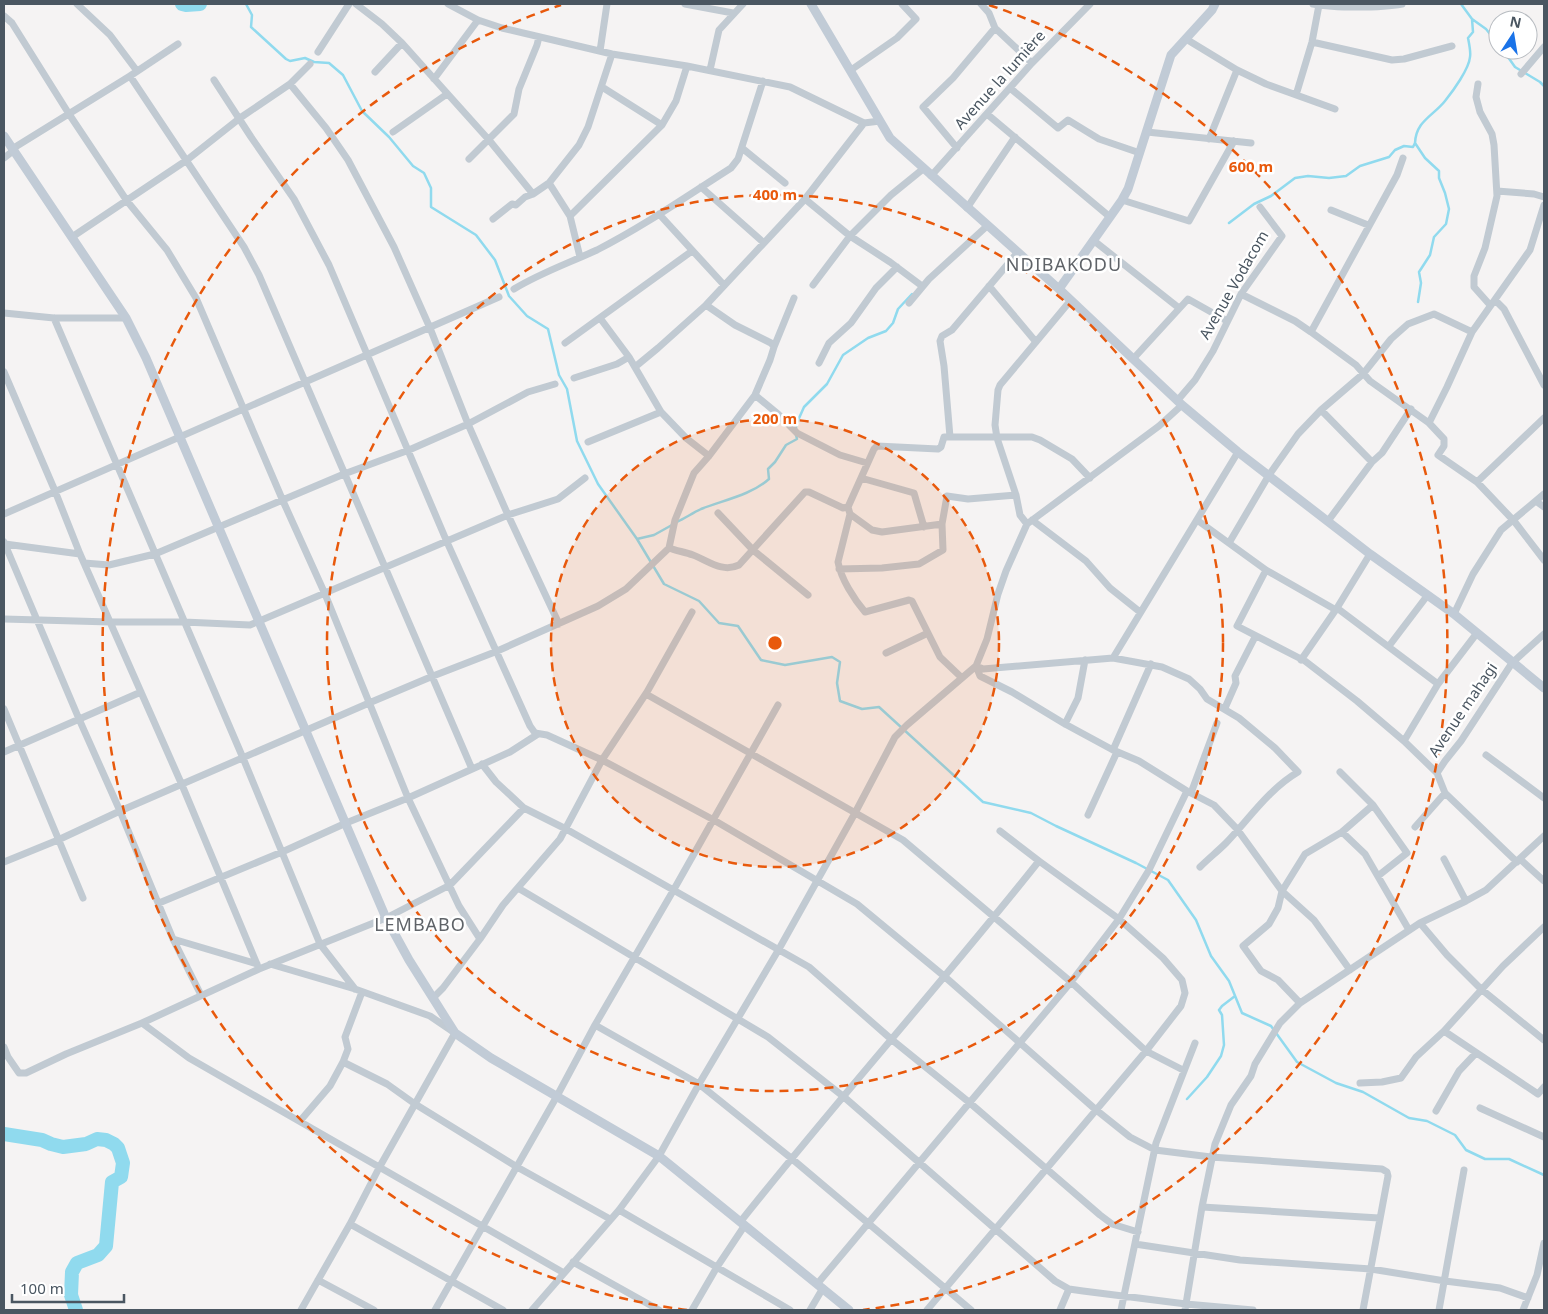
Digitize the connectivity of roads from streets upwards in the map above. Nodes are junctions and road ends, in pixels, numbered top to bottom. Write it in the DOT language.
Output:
graph roads {
  1 [pos="77,4"];
  2 [pos="349,4"];
  3 [pos="356,4"];
  4 [pos="448,4"];
  5 [pos="607,4"];
  6 [pos="685,4"];
  7 [pos="743,4"];
  8 [pos="811,4"];
  9 [pos="905,4"];
  10 [pos="981,4"];
  11 [pos="1090,4"];
  12 [pos="1215,4"];
  13 [pos="1316,4"];
  14 [pos="1402,4"];
  15 [pos="1327,5"];
  16 [pos="711,6"];
  17 [pos="733,13"];
  18 [pos="4,16"];
  19 [pos="478,20"];
  20 [pos="995,28"];
  21 [pos="539,37"];
  22 [pos="1186,39"];
  23 [pos="1312,42"];
  24 [pos="402,43"];
  25 [pos="178,44"];
  26 [pos="1452,46"];
  27 [pos="1544,46"];
  28 [pos="600,51"];
  29 [pos="318,52"];
  30 [pos="612,54"];
  31 [pos="1032,63"];
  32 [pos="310,64"];
  33 [pos="687,66"];
  34 [pos="710,70"];
  35 [pos="851,70"];
  36 [pos="1237,70"];
  37 [pos="137,71"];
  38 [pos="375,72"];
  39 [pos="1523,72"];
  40 [pos="130,76"];
  41 [pos="434,79"];
  42 [pos="214,80"];
  43 [pos="763,81"];
  44 [pos="290,84"];
  45 [pos="1478,84"];
  46 [pos="602,87"];
  47 [pos="1010,88"];
  48 [pos="447,94"];
  49 [pos="1296,95"];
  50 [pos="1335,109"];
  51 [pos="69,114"];
  52 [pos="987,114"];
  53 [pos="240,118"];
  54 [pos="880,121"];
  55 [pos="864,123"];
  56 [pos="662,125"];
  57 [pos="393,132"];
  58 [pos="1147,132"];
  59 [pos="4,136"];
  60 [pos="1015,137"];
  61 [pos="1209,139"];
  62 [pos="489,140"];
  63 [pos="1234,141"];
  64 [pos="1251,143"];
  65 [pos="742,148"];
  66 [pos="957,148"];
  67 [pos="13,150"];
  68 [pos="1140,153"];
  69 [pos="4,158"];
  70 [pos="1403,158"];
  71 [pos="469,159"];
  72 [pos="186,160"];
  73 [pos="923,169"];
  74 [pos="932,176"];
  75 [pos="549,183"];
  76 [pos="785,183"];
  77 [pos="701,188"];
  78 [pos="1497,191"];
  79 [pos="533,194"];
  80 [pos="1544,197"];
  81 [pos="805,199"];
  82 [pos="1122,200"];
  83 [pos="127,201"];
  84 [pos="1544,206"];
  85 [pos="1260,207"];
  86 [pos="967,208"];
  87 [pos="1331,210"];
  88 [pos="659,214"];
  89 [pos="570,216"];
  90 [pos="1110,217"];
  91 [pos="493,219"];
  92 [pos="1368,225"];
  93 [pos="988,226"];
  94 [pos="1541,230"];
  95 [pos="850,236"];
  96 [pos="72,237"];
  97 [pos="1093,240"];
  98 [pos="764,244"];
  99 [pos="692,251"];
  100 [pos="1018,252"];
  101 [pos="580,257"];
  102 [pos="897,267"];
  103 [pos="724,285"];
  104 [pos="812,285"];
  105 [pos="922,286"];
  106 [pos="989,286"];
  107 [pos="514,289"];
  108 [pos="1059,289"];
  109 [pos="1241,294"];
  110 [pos="499,297"];
  111 [pos="794,298"];
  112 [pos="1071,300"];
  113 [pos="1493,302"];
  114 [pos="909,303"];
  115 [pos="706,304"];
  116 [pos="1179,308"];
  117 [pos="4,313"];
  118 [pos="54,318"];
  119 [pos="126,318"];
  120 [pos="600,318"];
  121 [pos="1227,321"];
  122 [pos="430,328"];
  123 [pos="1311,332"];
  124 [pos="1472,332"];
  125 [pos="1036,342"];
  126 [pos="565,343"];
  127 [pos="774,347"];
  128 [pos="367,355"];
  129 [pos="629,358"];
  130 [pos="1133,359"];
  131 [pos="819,363"];
  132 [pos="635,367"];
  133 [pos="4,372"];
  134 [pos="1363,374"];
  135 [pos="574,378"];
  136 [pos="305,381"];
  137 [pos="555,384"];
  138 [pos="1544,385"];
  139 [pos="755,395"];
  140 [pos="1180,403"];
  141 [pos="244,408"];
  142 [pos="1411,409"];
  143 [pos="1321,410"];
  144 [pos="661,412"];
  145 [pos="1544,418"];
  146 [pos="1429,423"];
  147 [pos="468,424"];
  148 [pos="181,437"];
  149 [pos="950,437"];
  150 [pos="997,438"];
  151 [pos="588,442"];
  152 [pos="409,450"];
  153 [pos="1238,452"];
  154 [pos="709,456"];
  155 [pos="1372,462"];
  156 [pos="867,463"];
  157 [pos="117,464"];
  158 [pos="344,474"];
  159 [pos="1269,475"];
  160 [pos="584,478"];
  161 [pos="861,478"];
  162 [pos="1090,478"];
  163 [pos="1478,482"];
  164 [pos="55,491"];
  165 [pos="1016,494"];
  166 [pos="1544,494"];
  167 [pos="282,501"];
  168 [pos="1537,502"];
  169 [pos="1544,507"];
  170 [pos="849,511"];
  171 [pos="718,513"];
  172 [pos="4,514"];
  173 [pos="508,515"];
  174 [pos="1196,520"];
  175 [pos="1514,520"];
  176 [pos="1328,521"];
  177 [pos="1030,522"];
  178 [pos="942,524"];
  179 [pos="220,527"];
  180 [pos="924,527"];
  181 [pos="447,542"];
  182 [pos="4,543"];
  183 [pos="1228,543"];
  184 [pos="670,548"];
  185 [pos="753,550"];
  186 [pos="80,554"];
  187 [pos="155,554"];
  188 [pos="1370,554"];
  189 [pos="1544,560"];
  190 [pos="84,563"];
  191 [pos="384,567"];
  192 [pos="839,569"];
  193 [pos="1266,570"];
  194 [pos="325,594"];
  195 [pos="808,595"];
  196 [pos="1427,596"];
  197 [pos="1337,609"];
  198 [pos="692,612"];
  199 [pos="1140,612"];
  200 [pos="1454,614"];
  201 [pos="4,619"];
  202 [pos="37,620"];
  203 [pos="110,622"];
  204 [pos="184,622"];
  205 [pos="259,622"];
  206 [pos="559,624"];
  207 [pos="928,633"];
  208 [pos="1477,633"];
  209 [pos="1544,634"];
  210 [pos="1255,637"];
  211 [pos="1389,646"];
  212 [pos="495,652"];
  213 [pos="886,654"];
  214 [pos="1113,658"];
  215 [pos="1085,660"];
  216 [pos="1301,660"];
  217 [pos="1512,663"];
  218 [pos="1151,664"];
  219 [pos="976,666"];
  220 [pos="432,676"];
  221 [pos="962,678"];
  222 [pos="1438,684"];
  223 [pos="1544,688"];
  224 [pos="142,692"];
  225 [pos="646,694"];
  226 [pos="368,703"];
  227 [pos="778,705"];
  228 [pos="1224,708"];
  229 [pos="4,709"];
  230 [pos="79,719"];
  231 [pos="1065,724"];
  232 [pos="1217,724"];
  233 [pos="306,732"];
  234 [pos="538,734"];
  235 [pos="1404,741"];
  236 [pos="19,745"];
  237 [pos="1115,751"];
  238 [pos="4,752"];
  239 [pos="750,753"];
  240 [pos="1486,755"];
  241 [pos="243,758"];
  242 [pos="602,760"];
  243 [pos="482,764"];
  244 [pos="472,769"];
  245 [pos="1340,772"];
  246 [pos="1437,773"];
  247 [pos="182,785"];
  248 [pos="1189,792"];
  249 [pos="1445,793"];
  250 [pos="408,798"];
  251 [pos="1544,798"];
  252 [pos="1373,805"];
  253 [pos="524,808"];
  254 [pos="120,811"];
  255 [pos="855,813"];
  256 [pos="1088,815"];
  257 [pos="712,820"];
  258 [pos="346,823"];
  259 [pos="1237,828"];
  260 [pos="1415,828"];
  261 [pos="566,830"];
  262 [pos="1000,831"];
  263 [pos="1342,832"];
  264 [pos="1544,836"];
  265 [pos="58,840"];
  266 [pos="282,852"];
  267 [pos="1444,859"];
  268 [pos="1518,860"];
  269 [pos="1039,861"];
  270 [pos="4,862"];
  271 [pos="1200,867"];
  272 [pos="1378,876"];
  273 [pos="221,877"];
  274 [pos="817,880"];
  275 [pos="1544,881"];
  276 [pos="450,884"];
  277 [pos="518,888"];
  278 [pos="673,891"];
  279 [pos="1282,892"];
  280 [pos="83,898"];
  281 [pos="1466,901"];
  282 [pos="159,903"];
  283 [pos="386,918"];
  284 [pos="994,918"];
  285 [pos="1119,919"];
  286 [pos="1420,923"];
  287 [pos="1544,927"];
  288 [pos="1409,930"];
  289 [pos="173,939"];
  290 [pos="480,939"];
  291 [pos="320,944"];
  292 [pos="779,949"];
  293 [pos="635,957"];
  294 [pos="269,964"];
  295 [pos="258,966"];
  296 [pos="1350,970"];
  297 [pos="944,976"];
  298 [pos="1071,982"];
  299 [pos="355,989"];
  300 [pos="1481,989"];
  301 [pos="362,992"];
  302 [pos="201,995"];
  303 [pos="433,998"];
  304 [pos="1300,1003"];
  305 [pos="739,1018"];
  306 [pos="142,1023"];
  307 [pos="595,1025"];
  308 [pos="1444,1030"];
  309 [pos="454,1033"];
  310 [pos="891,1040"];
  311 [pos="1544,1040"];
  312 [pos="1020,1042"];
  313 [pos="1194,1043"];
  314 [pos="4,1046"];
  315 [pos="1146,1051"];
  316 [pos="1476,1053"];
  317 [pos="343,1062"];
  318 [pos="1183,1070"];
  319 [pos="1360,1083"];
  320 [pos="699,1084"];
  321 [pos="1544,1086"];
  322 [pos="557,1096"];
  323 [pos="844,1097"];
  324 [pos="970,1103"];
  325 [pos="415,1104"];
  326 [pos="1480,1108"];
  327 [pos="1095,1109"];
  328 [pos="1436,1111"];
  329 [pos="300,1121"];
  330 [pos="1544,1137"];
  331 [pos="1155,1150"];
  332 [pos="659,1156"];
  333 [pos="1212,1157"];
  334 [pos="791,1158"];
  335 [pos="919,1162"];
  336 [pos="517,1167"];
  337 [pos="379,1168"];
  338 [pos="1046,1169"];
  339 [pos="1464,1170"];
  340 [pos="1202,1207"];
  341 [pos="619,1210"];
  342 [pos="1379,1218"];
  343 [pos="610,1219"];
  344 [pos="743,1223"];
  345 [pos="868,1223"];
  346 [pos="350,1224"];
  347 [pos="483,1227"];
  348 [pos="995,1228"];
  349 [pos="1138,1232"];
  350 [pos="1544,1242"];
  351 [pos="1135,1244"];
  352 [pos="1194,1254"];
  353 [pos="573,1262"];
  354 [pos="717,1267"];
  355 [pos="1371,1269"];
  356 [pos="564,1273"];
  357 [pos="318,1280"];
  358 [pos="452,1282"];
  359 [pos="1445,1282"];
  360 [pos="820,1286"];
  361 [pos="945,1288"];
  362 [pos="1069,1289"];
  363 [pos="1124,1295"];
  364 [pos="1528,1298"];
  365 [pos="1186,1307"];
  366 [pos="301,1310"];
  367 [pos="374,1310"];
  368 [pos="435,1310"];
  369 [pos="503,1310"];
  370 [pos="532,1310"];
  371 [pos="660,1310"];
  372 [pos="692,1310"];
  373 [pos="790,1310"];
  374 [pos="810,1310"];
  375 [pos="849,1310"];
  376 [pos="927,1310"];
  377 [pos="971,1310"];
  378 [pos="1060,1310"];
  379 [pos="1122,1310"];
  380 [pos="1253,1310"];
  381 [pos="1363,1310"];
  382 [pos="1439,1310"];
  383 [pos="1523,1310"];
  1 -- 37 [label="street"];
  2 -- 29 [label="street"];
  3 -- 24 [label="street"];
  4 -- 19 [label="street"];
  5 -- 28 [label="street"];
  6 -- 16 [label="street"];
  7 -- 17 [label="street"];
  8 -- 35 [label="street"];
  9 -- 35 [label="street"];
  10 -- 20 [label="street"];
  11 -- 31 [label="street, Avenue la lumière"];
  12 -- 22 [label="street"];
  13 -- 15 [label="street"];
  13 -- 23 [label="street"];
  14 -- 15 [label="street"];
  16 -- 17 [label="street"];
  17 -- 34 [label="street"];
  18 -- 51 [label="street"];
  19 -- 21 [label="street"];
  19 -- 41 [label="street"];
  20 -- 31 [label="street"];
  20 -- 66 [label="street"];
  21 -- 28 [label="street"];
  21 -- 62 [label="street"];
  22 -- 36 [label="street"];
  22 -- 58 [label="street"];
  23 -- 26 [label="street"];
  23 -- 49 [label="street"];
  24 -- 38 [label="street"];
  24 -- 41 [label="street"];
  25 -- 37 [label="street"];
  27 -- 39 [label="street"];
  28 -- 30 [label="street"];
  30 -- 33 [label="street"];
  30 -- 46 [label="street"];
  31 -- 47 [label="street, Avenue la lumière"];
  32 -- 44 [label="street"];
  33 -- 34 [label="street"];
  33 -- 56 [label="street"];
  34 -- 43 [label="street"];
  35 -- 54 [label="street"];
  36 -- 49 [label="street"];
  36 -- 61 [label="street"];
  37 -- 40 [label="street"];
  40 -- 51 [label="street"];
  40 -- 72 [label="street"];
  41 -- 48 [label="street"];
  42 -- 53 [label="street"];
  43 -- 55 [label="street"];
  43 -- 65 [label="street"];
  44 -- 53 [label="street"];
  44 -- 122 [label="street"];
  45 -- 78 [label="street"];
  46 -- 56 [label="street"];
  46 -- 75 [label="street"];
  47 -- 52 [label="street, Avenue la lumière"];
  47 -- 68 [label="street"];
  48 -- 57 [label="street"];
  48 -- 62 [label="street"];
  49 -- 50 [label="street"];
  51 -- 67 [label="street"];
  51 -- 83 [label="street"];
  52 -- 60 [label="street"];
  52 -- 66 [label="street, Avenue la lumière"];
  53 -- 72 [label="street"];
  53 -- 128 [label="street"];
  54 -- 55 [label="street"];
  54 -- 73 [label="street"];
  55 -- 81 [label="street"];
  56 -- 89 [label="street"];
  58 -- 61 [label="street"];
  58 -- 68 [label="street"];
  59 -- 67 [label="street"];
  60 -- 86 [label="street"];
  60 -- 90 [label="street"];
  61 -- 63 [label="street"];
  62 -- 71 [label="street"];
  62 -- 79 [label="street"];
  63 -- 64 [label="street"];
  63 -- 82 [label="street"];
  65 -- 76 [label="street"];
  65 -- 77 [label="street"];
  66 -- 74 [label="street, Avenue la lumière"];
  67 -- 69 [label="street"];
  67 -- 96 [label="street"];
  68 -- 82 [label="street"];
  70 -- 92 [label="street"];
  72 -- 83 [label="street"];
  72 -- 136 [label="street"];
  73 -- 74 [label="street"];
  73 -- 95 [label="street"];
  74 -- 86 [label="street"];
  75 -- 79 [label="street"];
  75 -- 89 [label="street"];
  77 -- 88 [label="street"];
  77 -- 98 [label="street"];
  78 -- 80 [label="street"];
  78 -- 113 [label="street"];
  79 -- 91 [label="street"];
  81 -- 95 [label="street"];
  81 -- 98 [label="street"];
  82 -- 90 [label="street"];
  83 -- 96 [label="street"];
  83 -- 141 [label="street"];
  84 -- 94 [label="street"];
  85 -- 109 [label="street, Avenue Vodacom"];
  86 -- 93 [label="street"];
  87 -- 92 [label="street"];
  88 -- 99 [label="street"];
  88 -- 101 [label="street"];
  89 -- 101 [label="street"];
  90 -- 97 [label="street"];
  92 -- 123 [label="street"];
  93 -- 100 [label="street"];
  93 -- 105 [label="street"];
  94 -- 113 [label="street"];
  95 -- 102 [label="street"];
  95 -- 104 [label="street"];
  96 -- 119 [label="street"];
  97 -- 108 [label="street"];
  97 -- 116 [label="street"];
  98 -- 103 [label="street"];
  99 -- 103 [label="street"];
  99 -- 120 [label="street"];
  100 -- 106 [label="street"];
  100 -- 108 [label="street"];
  101 -- 107 [label="street"];
  102 -- 105 [label="street"];
  102 -- 131 [label="street"];
  103 -- 115 [label="street"];
  105 -- 114 [label="street"];
  106 -- 125 [label="street"];
  106 -- 149 [label="street"];
  108 -- 112 [label="street"];
  109 -- 121 [label="street, Avenue Vodacom"];
  109 -- 123 [label="street"];
  110 -- 122 [label="street"];
  111 -- 127 [label="street"];
  112 -- 125 [label="street"];
  112 -- 130 [label="street"];
  113 -- 124 [label="street"];
  113 -- 138 [label="street"];
  115 -- 127 [label="street"];
  115 -- 132 [label="street"];
  116 -- 121 [label="street"];
  116 -- 130 [label="street"];
  117 -- 118 [label="street"];
  118 -- 119 [label="street"];
  118 -- 157 [label="street"];
  119 -- 148 [label="street"];
  120 -- 126 [label="street"];
  120 -- 129 [label="street"];
  121 -- 140 [label="street, Avenue Vodacom"];
  122 -- 128 [label="street"];
  122 -- 147 [label="street"];
  123 -- 134 [label="street"];
  124 -- 134 [label="street"];
  124 -- 146 [label="street"];
  125 -- 150 [label="street"];
  127 -- 139 [label="street"];
  128 -- 136 [label="street"];
  128 -- 152 [label="street"];
  129 -- 132 [label="street"];
  129 -- 135 [label="street"];
  130 -- 140 [label="street"];
  132 -- 144 [label="street"];
  133 -- 164 [label="street"];
  134 -- 142 [label="street"];
  134 -- 143 [label="street"];
  136 -- 141 [label="street"];
  136 -- 158 [label="street"];
  137 -- 147 [label="street"];
  139 -- 154 [label="street"];
  139 -- 156 [label="street"];
  140 -- 153 [label="street"];
  140 -- 162 [label="street, Avenue Vodacom"];
  141 -- 148 [label="street"];
  141 -- 167 [label="street"];
  142 -- 146 [label="street"];
  142 -- 155 [label="street"];
  143 -- 155 [label="street"];
  143 -- 159 [label="street"];
  144 -- 151 [label="street"];
  144 -- 154 [label="street"];
  145 -- 163 [label="street"];
  146 -- 163 [label="street"];
  147 -- 152 [label="street"];
  147 -- 173 [label="street"];
  148 -- 157 [label="street"];
  148 -- 179 [label="street"];
  149 -- 150 [label="street"];
  149 -- 156 [label="street"];
  150 -- 162 [label="street"];
  150 -- 165 [label="street"];
  152 -- 158 [label="street"];
  152 -- 181 [label="street"];
  153 -- 159 [label="street"];
  153 -- 174 [label="street"];
  154 -- 184 [label="street"];
  155 -- 176 [label="street"];
  156 -- 161 [label="street"];
  157 -- 164 [label="street"];
  157 -- 187 [label="street"];
  158 -- 167 [label="street"];
  158 -- 191 [label="street"];
  159 -- 176 [label="street"];
  159 -- 183 [label="street"];
  160 -- 173 [label="street"];
  161 -- 170 [label="street"];
  161 -- 180 [label="street"];
  162 -- 177 [label="street, Avenue Vodacom"];
  163 -- 175 [label="street"];
  164 -- 172 [label="street"];
  164 -- 186 [label="street"];
  165 -- 177 [label="street"];
  165 -- 178 [label="street"];
  166 -- 168 [label="street"];
  167 -- 179 [label="street"];
  167 -- 194 [label="street"];
  168 -- 169 [label="street"];
  168 -- 175 [label="street"];
  170 -- 180 [label="street"];
  170 -- 185 [label="street"];
  170 -- 192 [label="street"];
  171 -- 185 [label="street"];
  173 -- 181 [label="street"];
  173 -- 206 [label="street"];
  174 -- 183 [label="street"];
  174 -- 199 [label="street"];
  175 -- 189 [label="street"];
  175 -- 200 [label="street"];
  176 -- 188 [label="street"];
  177 -- 199 [label="street"];
  177 -- 219 [label="street"];
  178 -- 180 [label="street"];
  178 -- 192 [label="street"];
  179 -- 187 [label="street"];
  179 -- 205 [label="street"];
  181 -- 191 [label="street"];
  181 -- 212 [label="street"];
  182 -- 186 [label="street"];
  182 -- 202 [label="street"];
  183 -- 193 [label="street"];
  184 -- 185 [label="street"];
  184 -- 206 [label="street"];
  185 -- 195 [label="street"];
  186 -- 190 [label="street"];
  187 -- 190 [label="street"];
  187 -- 204 [label="street"];
  188 -- 196 [label="street"];
  188 -- 197 [label="street"];
  190 -- 203 [label="street"];
  191 -- 194 [label="street"];
  191 -- 220 [label="street"];
  192 -- 207 [label="street"];
  193 -- 197 [label="street"];
  193 -- 210 [label="street"];
  194 -- 205 [label="street"];
  194 -- 226 [label="street"];
  196 -- 200 [label="street"];
  196 -- 211 [label="street"];
  197 -- 211 [label="street"];
  197 -- 216 [label="street"];
  198 -- 225 [label="street"];
  199 -- 214 [label="street"];
  200 -- 208 [label="street"];
  201 -- 202 [label="street"];
  202 -- 203 [label="street"];
  202 -- 230 [label="street"];
  203 -- 204 [label="street"];
  203 -- 224 [label="street"];
  204 -- 205 [label="street"];
  204 -- 241 [label="street"];
  205 -- 233 [label="street"];
  206 -- 212 [label="street"];
  207 -- 213 [label="street"];
  207 -- 221 [label="street"];
  208 -- 217 [label="street"];
  208 -- 222 [label="street"];
  209 -- 217 [label="street, Avenue mahagi"];
  210 -- 216 [label="street"];
  210 -- 228 [label="street"];
  211 -- 222 [label="street"];
  212 -- 220 [label="street"];
  212 -- 234 [label="street"];
  214 -- 215 [label="street"];
  214 -- 218 [label="street"];
  215 -- 219 [label="street"];
  215 -- 231 [label="street"];
  216 -- 235 [label="street"];
  217 -- 223 [label="street"];
  217 -- 246 [label="street, Avenue mahagi"];
  218 -- 228 [label="street"];
  218 -- 237 [label="street"];
  219 -- 221 [label="street"];
  219 -- 231 [label="street"];
  220 -- 226 [label="street"];
  220 -- 244 [label="street"];
  221 -- 255 [label="street"];
  222 -- 235 [label="street"];
  224 -- 230 [label="street"];
  224 -- 247 [label="street"];
  225 -- 239 [label="street"];
  225 -- 242 [label="street"];
  226 -- 233 [label="street"];
  226 -- 250 [label="street"];
  227 -- 239 [label="street"];
  228 -- 259 [label="street"];
  229 -- 236 [label="street"];
  230 -- 236 [label="street"];
  230 -- 254 [label="street"];
  231 -- 237 [label="street"];
  232 -- 248 [label="street"];
  233 -- 241 [label="street"];
  233 -- 258 [label="street"];
  234 -- 242 [label="street"];
  234 -- 243 [label="street"];
  235 -- 246 [label="street"];
  236 -- 238 [label="street"];
  236 -- 265 [label="street"];
  237 -- 248 [label="street"];
  237 -- 256 [label="street"];
  239 -- 255 [label="street"];
  239 -- 257 [label="street"];
  240 -- 251 [label="street"];
  241 -- 247 [label="street"];
  241 -- 266 [label="street"];
  242 -- 257 [label="street"];
  242 -- 261 [label="street"];
  243 -- 244 [label="street"];
  243 -- 253 [label="street"];
  244 -- 250 [label="street"];
  245 -- 252 [label="street"];
  246 -- 249 [label="street"];
  247 -- 254 [label="street"];
  247 -- 273 [label="street"];
  248 -- 259 [label="street"];
  248 -- 285 [label="street"];
  249 -- 260 [label="street"];
  249 -- 268 [label="street"];
  250 -- 258 [label="street"];
  250 -- 276 [label="street"];
  252 -- 263 [label="street"];
  252 -- 272 [label="street"];
  253 -- 261 [label="street"];
  253 -- 276 [label="street"];
  254 -- 265 [label="street"];
  254 -- 282 [label="street"];
  255 -- 274 [label="street"];
  255 -- 284 [label="street"];
  257 -- 274 [label="street"];
  257 -- 278 [label="street"];
  258 -- 266 [label="street"];
  258 -- 283 [label="street"];
  259 -- 271 [label="street"];
  259 -- 279 [label="street"];
  261 -- 277 [label="street"];
  261 -- 278 [label="street"];
  262 -- 269 [label="street"];
  263 -- 272 [label="street"];
  263 -- 279 [label="street"];
  264 -- 268 [label="street"];
  265 -- 270 [label="street"];
  265 -- 280 [label="street"];
  266 -- 273 [label="street"];
  266 -- 291 [label="street"];
  267 -- 281 [label="street"];
  268 -- 275 [label="street"];
  268 -- 281 [label="street"];
  269 -- 284 [label="street"];
  269 -- 285 [label="street"];
  272 -- 288 [label="street"];
  273 -- 282 [label="street"];
  273 -- 295 [label="street"];
  274 -- 292 [label="street"];
  274 -- 297 [label="street"];
  276 -- 283 [label="street"];
  276 -- 290 [label="street"];
  277 -- 290 [label="street"];
  277 -- 293 [label="street"];
  278 -- 292 [label="street"];
  278 -- 293 [label="street"];
  279 -- 296 [label="street"];
  279 -- 304 [label="street"];
  281 -- 286 [label="street"];
  282 -- 289 [label="street"];
  283 -- 291 [label="street"];
  283 -- 303 [label="street"];
  284 -- 297 [label="street"];
  284 -- 298 [label="street"];
  285 -- 298 [label="street"];
  285 -- 315 [label="street"];
  286 -- 288 [label="street"];
  286 -- 300 [label="street"];
  287 -- 300 [label="street"];
  288 -- 296 [label="street"];
  289 -- 295 [label="street"];
  289 -- 302 [label="street"];
  290 -- 303 [label="street"];
  291 -- 294 [label="street"];
  291 -- 299 [label="street"];
  292 -- 305 [label="street"];
  292 -- 310 [label="street"];
  293 -- 305 [label="street"];
  293 -- 307 [label="street"];
  294 -- 295 [label="street"];
  294 -- 299 [label="street"];
  295 -- 302 [label="street"];
  296 -- 304 [label="street"];
  297 -- 310 [label="street"];
  297 -- 312 [label="street"];
  298 -- 312 [label="street"];
  298 -- 315 [label="street"];
  299 -- 301 [label="street"];
  300 -- 308 [label="street"];
  300 -- 311 [label="street"];
  301 -- 309 [label="street"];
  301 -- 317 [label="street"];
  302 -- 306 [label="street"];
  303 -- 309 [label="street"];
  304 -- 333 [label="street"];
  305 -- 320 [label="street"];
  305 -- 323 [label="street"];
  306 -- 314 [label="street"];
  306 -- 329 [label="street"];
  307 -- 320 [label="street"];
  307 -- 322 [label="street"];
  308 -- 316 [label="street"];
  308 -- 319 [label="street"];
  309 -- 322 [label="street"];
  309 -- 325 [label="street"];
  310 -- 323 [label="street"];
  310 -- 324 [label="street"];
  312 -- 324 [label="street"];
  312 -- 327 [label="street"];
  313 -- 318 [label="street"];
  315 -- 318 [label="street"];
  315 -- 327 [label="street"];
  316 -- 321 [label="street"];
  316 -- 328 [label="street"];
  317 -- 325 [label="street"];
  317 -- 329 [label="street"];
  318 -- 331 [label="street"];
  320 -- 332 [label="street"];
  320 -- 334 [label="street"];
  322 -- 332 [label="street"];
  322 -- 336 [label="street"];
  323 -- 334 [label="street"];
  323 -- 335 [label="street"];
  324 -- 335 [label="street"];
  324 -- 338 [label="street"];
  325 -- 336 [label="street"];
  325 -- 337 [label="street"];
  326 -- 330 [label="street"];
  327 -- 331 [label="street"];
  327 -- 338 [label="street"];
  329 -- 337 [label="street"];
  331 -- 333 [label="street"];
  331 -- 349 [label="street"];
  332 -- 341 [label="street"];
  332 -- 344 [label="street"];
  333 -- 340 [label="street"];
  333 -- 342 [label="street"];
  334 -- 344 [label="street"];
  334 -- 345 [label="street"];
  335 -- 345 [label="street"];
  335 -- 348 [label="street"];
  336 -- 343 [label="street"];
  336 -- 347 [label="street"];
  337 -- 346 [label="street"];
  337 -- 347 [label="street"];
  338 -- 348 [label="street"];
  338 -- 349 [label="street"];
  339 -- 359 [label="street"];
  340 -- 342 [label="street"];
  340 -- 352 [label="street"];
  341 -- 343 [label="street"];
  341 -- 354 [label="street"];
  342 -- 355 [label="street"];
  343 -- 353 [label="street"];
  344 -- 354 [label="street"];
  344 -- 360 [label="street"];
  345 -- 360 [label="street"];
  345 -- 361 [label="street"];
  346 -- 357 [label="street"];
  346 -- 358 [label="street"];
  347 -- 356 [label="street"];
  347 -- 358 [label="street"];
  348 -- 361 [label="street"];
  348 -- 362 [label="street"];
  349 -- 351 [label="street"];
  350 -- 364 [label="street"];
  351 -- 352 [label="street"];
  351 -- 363 [label="street"];
  352 -- 355 [label="street"];
  352 -- 365 [label="street"];
  353 -- 356 [label="street"];
  353 -- 371 [label="street"];
  354 -- 372 [label="street"];
  354 -- 373 [label="street"];
  355 -- 359 [label="street"];
  355 -- 381 [label="street"];
  356 -- 370 [label="street"];
  357 -- 366 [label="street"];
  357 -- 367 [label="street"];
  358 -- 368 [label="street"];
  358 -- 369 [label="street"];
  359 -- 364 [label="street"];
  359 -- 382 [label="street"];
  360 -- 374 [label="street"];
  360 -- 375 [label="street"];
  361 -- 376 [label="street"];
  361 -- 377 [label="street"];
  362 -- 363 [label="street"];
  362 -- 378 [label="street"];
  363 -- 365 [label="street"];
  363 -- 379 [label="street"];
  364 -- 383 [label="street"];
  365 -- 380 [label="street"];
}
